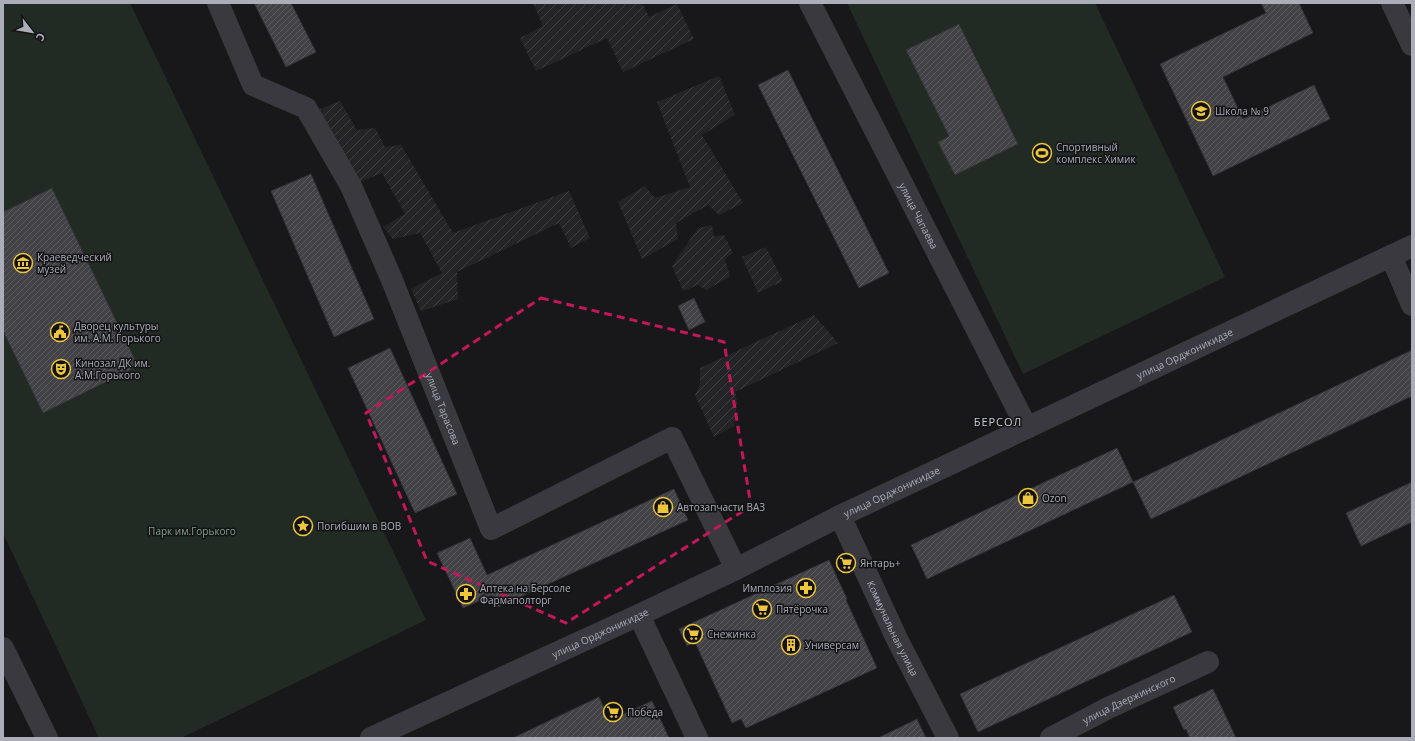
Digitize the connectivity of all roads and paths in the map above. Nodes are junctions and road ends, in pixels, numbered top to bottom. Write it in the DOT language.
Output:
graph roads {
  1 [pos="218,3"];
  2 [pos="810,3"];
  3 [pos="1392,3"];
  4 [pos="1412,45"];
  5 [pos="1412,246"];
  6 [pos="1391,256"];
  7 [pos="1412,304"];
  8 [pos="1027,428"];
  9 [pos="840,516"];
  10 [pos="736,569"];
  11 [pos="640,615"];
  12 [pos="3,648"];
  13 [pos="1208,662"];
  14 [pos="47,738"];
  15 [pos="371,738"];
  16 [pos="697,738"];
  17 [pos="948,738"];
  18 [pos="1050,738"];
  1 -- 10 [label="street, улица Тарасова"];
  2 -- 8 [label="street, улица Чапаева"];
  3 -- 4 [label="street"];
  5 -- 6 [label="street, улица Орджоникидзе"];
  6 -- 7 [label="street"];
  6 -- 8 [label="street, улица Орджоникидзе"];
  8 -- 9 [label="street, улица Орджоникидзе"];
  9 -- 10 [label="street, улица Орджоникидзе"];
  9 -- 17 [label="street, Коммунальная улица"];
  10 -- 11 [label="street, улица Орджоникидзе"];
  11 -- 15 [label="street, улица Орджоникидзе"];
  11 -- 16 [label="street"];
  12 -- 14 [label="street"];
  13 -- 18 [label="street, улица Дзержинского"];
}
